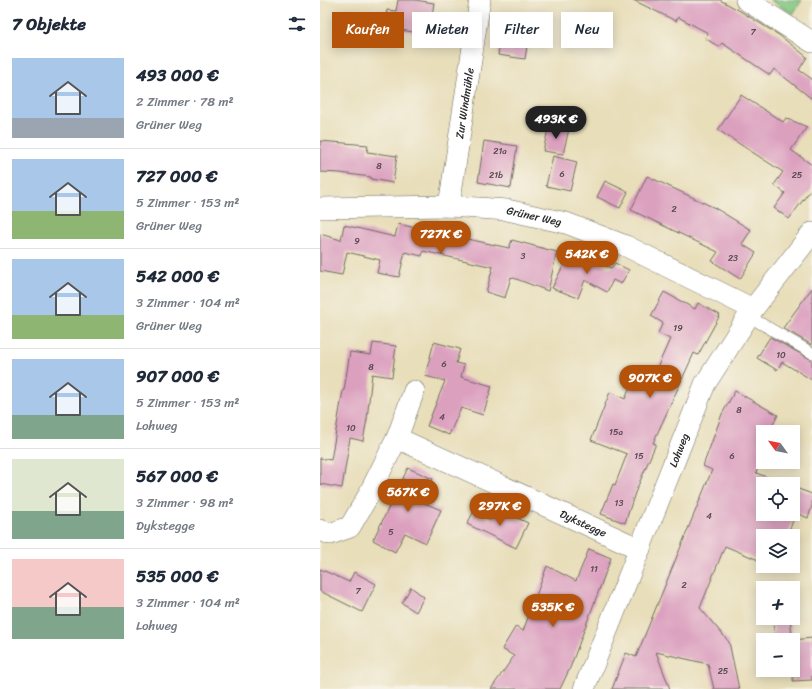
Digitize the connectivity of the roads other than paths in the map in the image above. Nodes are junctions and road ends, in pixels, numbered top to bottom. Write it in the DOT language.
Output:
graph roads {
  1 [pos="480,0"];
  2 [pos="746,0"];
  3 [pos="812,42"];
  4 [pos="449,206"];
  5 [pos="320,208"];
  6 [pos="812,233"];
  7 [pos="750,313"];
  8 [pos="812,353"];
  9 [pos="414,391"];
  10 [pos="397,438"];
  11 [pos="320,530"];
  12 [pos="640,548"];
  13 [pos="584,689"];
  1 -- 4 [label="street, Zur Windmühle"];
  2 -- 3 [label="street"];
  4 -- 5 [label="street, Grüner Weg"];
  4 -- 7 [label="street, Grüner Weg"];
  6 -- 7 [label="street, Lohweg"];
  7 -- 8 [label="lane"];
  7 -- 12 [label="street, Lohweg"];
  9 -- 10 [label="street"];
  10 -- 11 [label="street"];
  10 -- 12 [label="street, Dykstegge"];
  12 -- 13 [label="street, Lohweg"];
}
